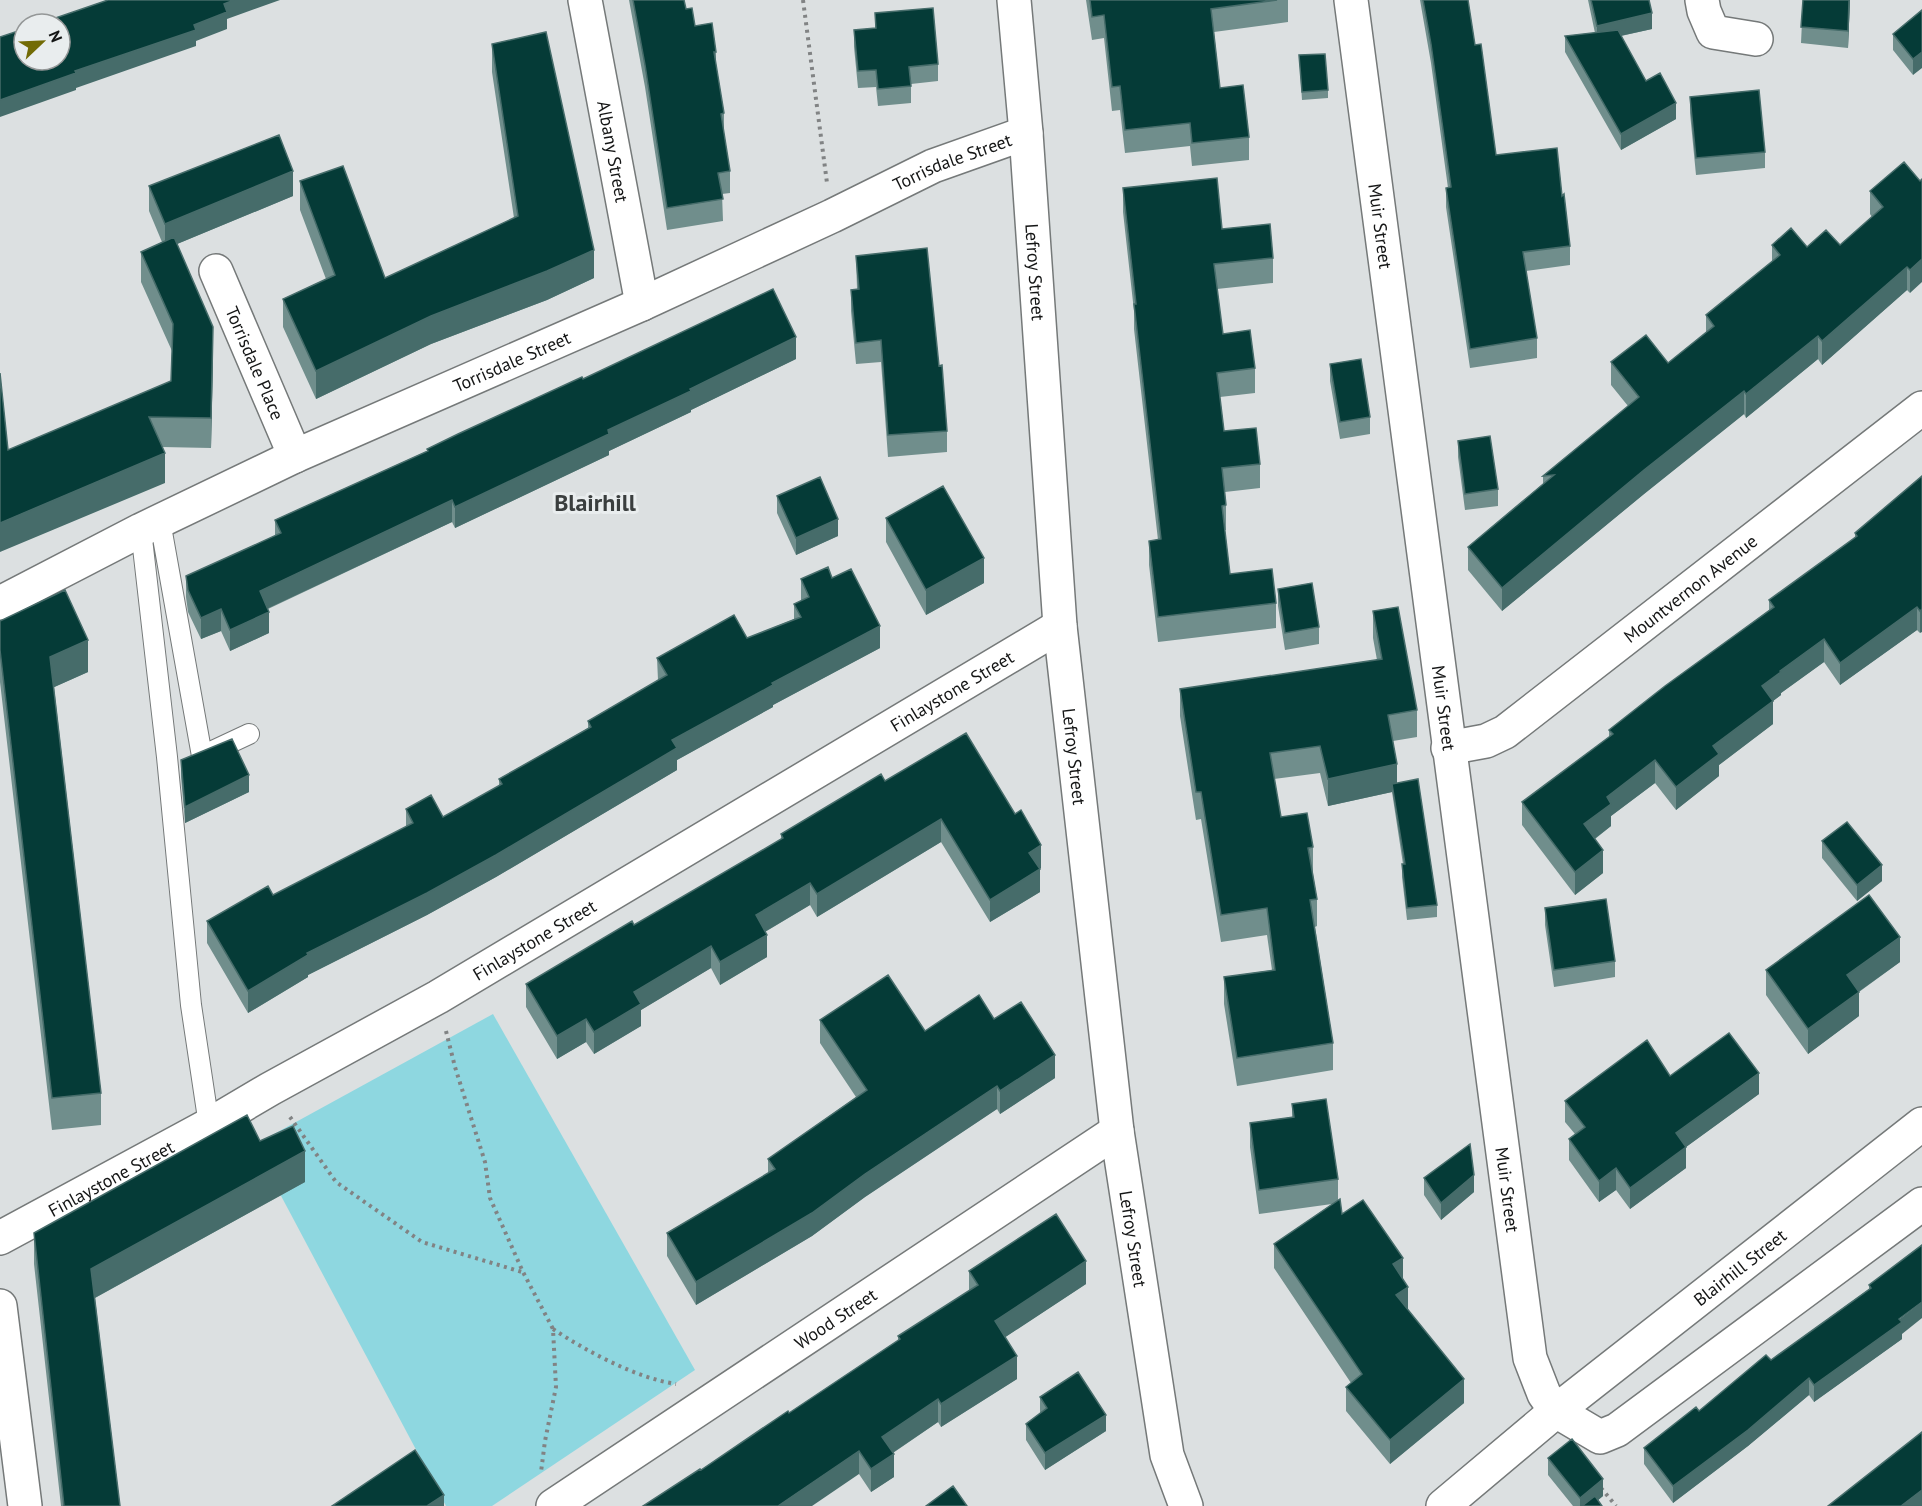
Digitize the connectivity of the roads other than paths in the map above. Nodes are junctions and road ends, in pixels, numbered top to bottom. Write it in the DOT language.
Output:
graph roads {
  1 [pos="585,0"];
  2 [pos="1014,0"];
  3 [pos="1351,0"];
  4 [pos="1702,0"];
  5 [pos="1756,39"];
  6 [pos="1026,133"];
  7 [pos="216,271"];
  8 [pos="642,304"];
  9 [pos="1922,408"];
  10 [pos="295,456"];
  11 [pos="150,525"];
  12 [pos="0,603"];
  13 [pos="1060,626"];
  14 [pos="249,734"];
  15 [pos="1448,748"];
  16 [pos="1922,1124"];
  17 [pos="209,1125"];
  18 [pos="1117,1131"];
  19 [pos="1922,1204"];
  20 [pos="0,1238"];
  21 [pos="0,1306"];
  22 [pos="1556,1411"];
  23 [pos="25,1506"];
  24 [pos="554,1506"];
  25 [pos="1186,1506"];
  26 [pos="1443,1506"];
  1 -- 8 [label="street, Albany Street"];
  2 -- 6 [label="street, Lefroy Street"];
  3 -- 15 [label="street, Muir Street"];
  4 -- 5 [label="street"];
  6 -- 8 [label="street, Torrisdale Street"];
  6 -- 13 [label="street, Lefroy Street"];
  7 -- 10 [label="street, Torrisdale Place"];
  8 -- 10 [label="street, Torrisdale Street"];
  9 -- 15 [label="street, Mountvernon Avenue"];
  10 -- 11 [label="street, Torrisdale Street"];
  11 -- 12 [label="street, Torrisdale Street"];
  11 -- 14 [label="lane"];
  11 -- 17 [label="lane"];
  13 -- 17 [label="street, Finlaystone Street"];
  13 -- 18 [label="street, Lefroy Street"];
  15 -- 22 [label="street, Muir Street"];
  16 -- 22 [label="street, Blairhill Street"];
  17 -- 20 [label="street, Finlaystone Street"];
  18 -- 24 [label="street, Wood Street"];
  18 -- 25 [label="street, Lefroy Street"];
  19 -- 22 [label="street"];
  21 -- 23 [label="street"];
  22 -- 26 [label="street, Blairhill Street"];
}
